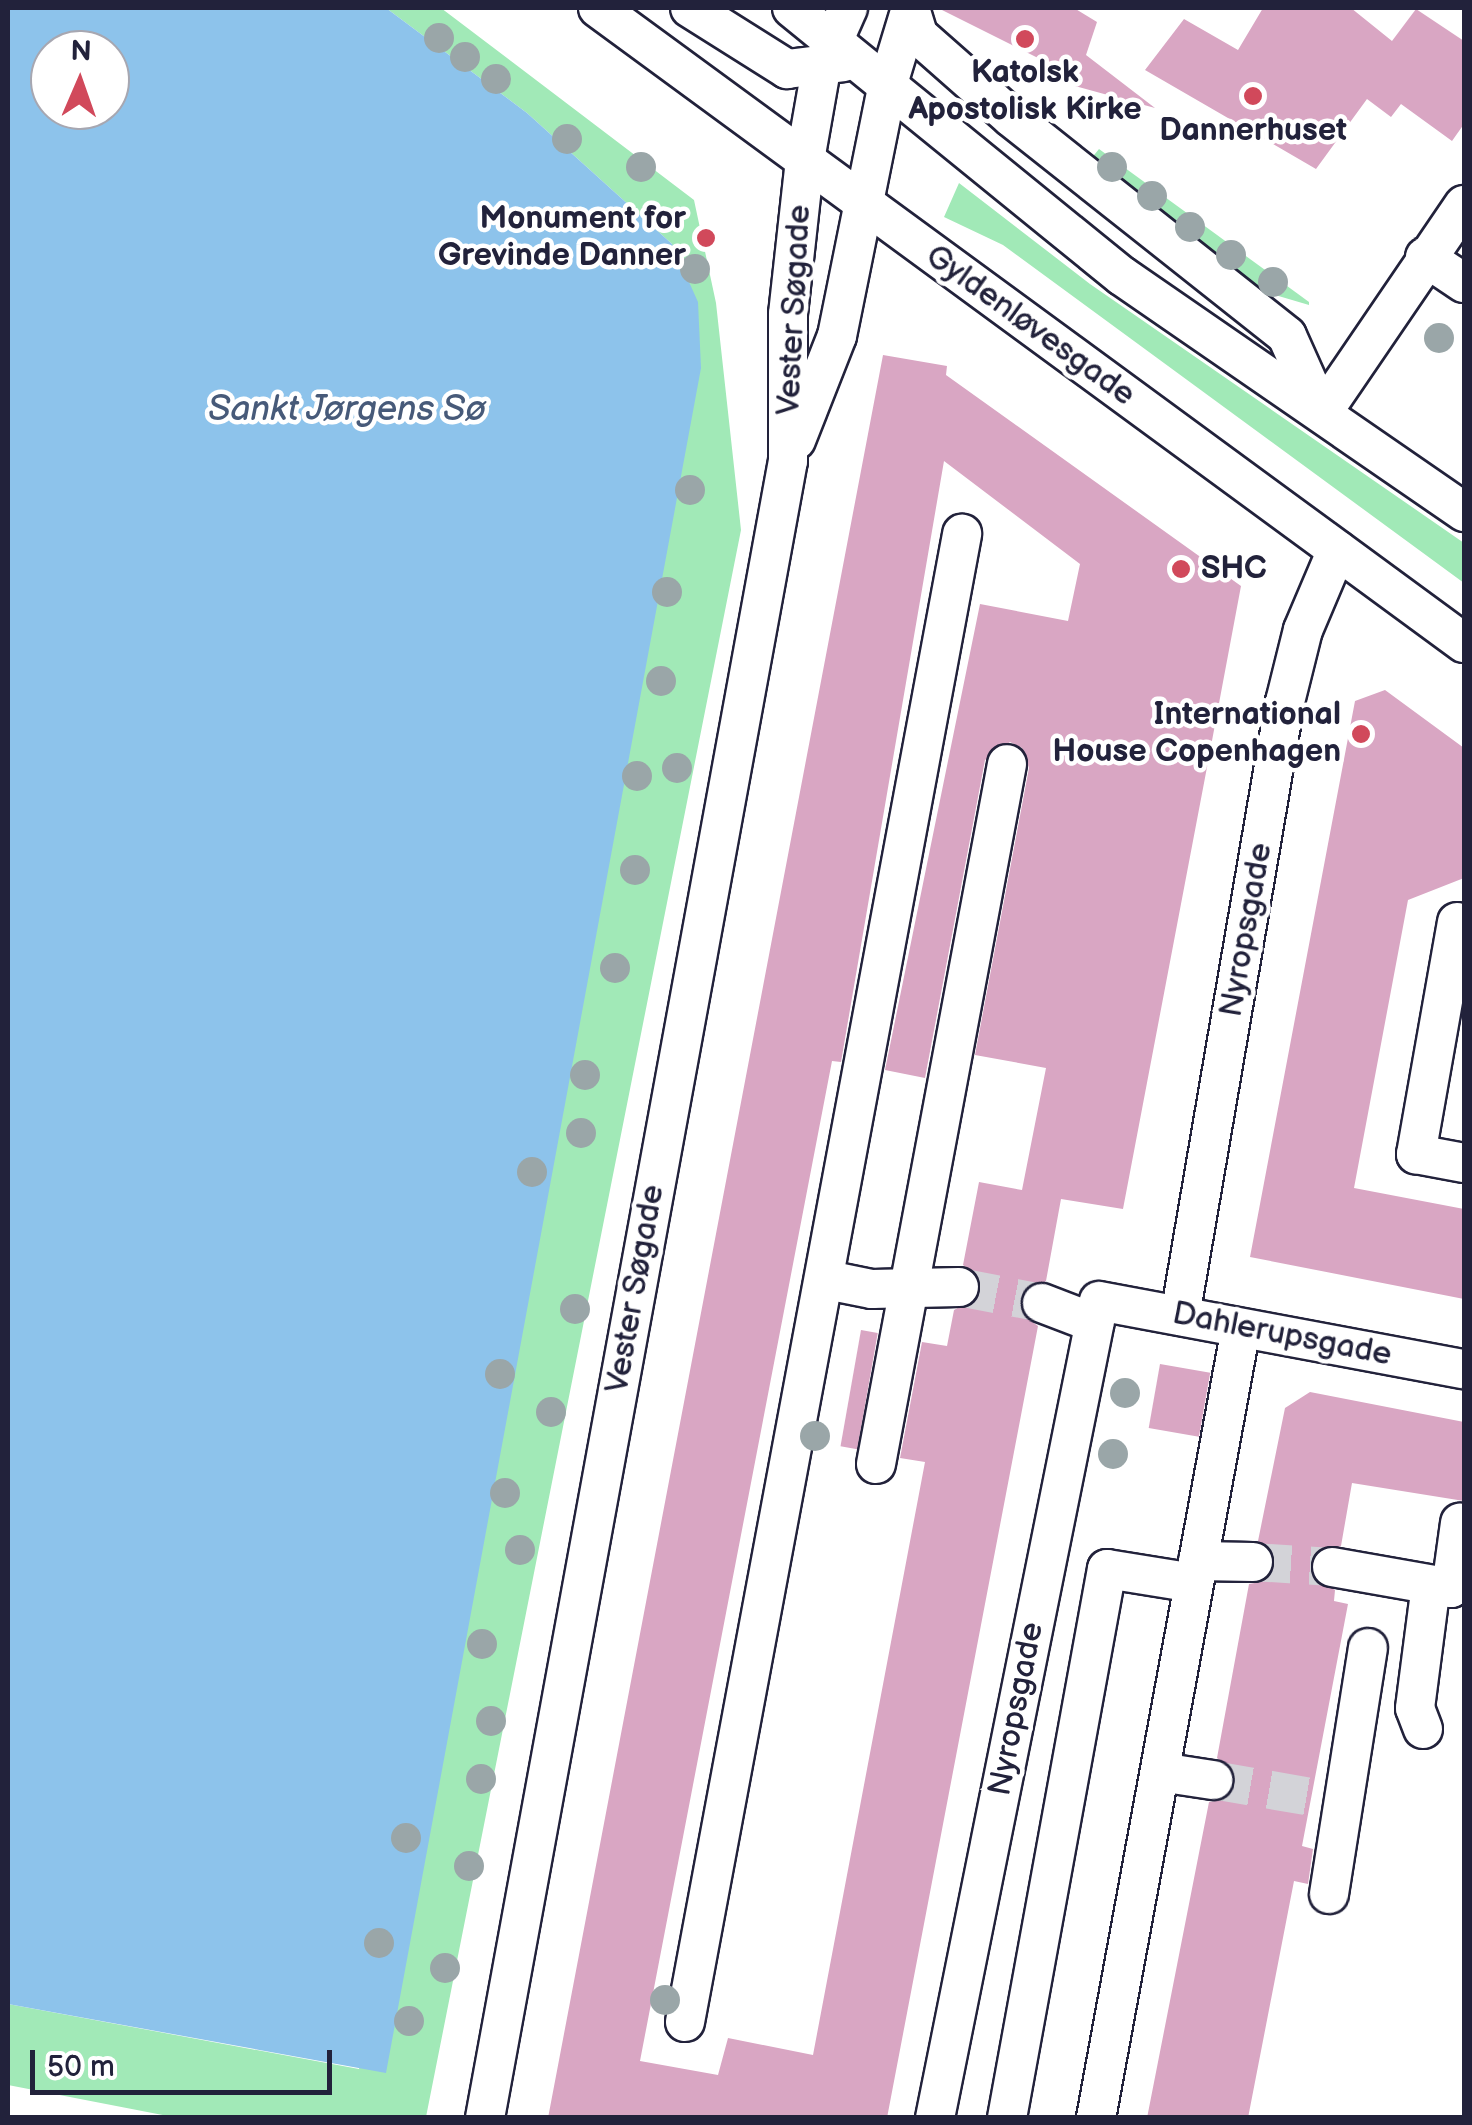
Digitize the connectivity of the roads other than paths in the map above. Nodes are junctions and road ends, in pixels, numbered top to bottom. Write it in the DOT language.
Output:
graph roads {
  1 [pos="598,8"];
  2 [pos="690,8"];
  3 [pos="792,8"];
  4 [pos="910,8"];
  5 [pos="839,44"];
  6 [pos="886,87"];
  7 [pos="806,160"];
  8 [pos="863,203"];
  9 [pos="1464,205"];
  10 [pos="1425,257"];
  11 [pos="1464,283"];
  12 [pos="1322,413"];
  13 [pos="788,461"];
  14 [pos="1464,512"];
  15 [pos="962,534"];
  16 [pos="1337,550"];
  17 [pos="1464,642"];
  18 [pos="1008,764"];
  19 [pos="1458,922"];
  20 [pos="1464,1163"];
  21 [pos="828,1280"];
  22 [pos="910,1287"];
  23 [pos="959,1287"];
  24 [pos="1042,1302"];
  25 [pos="1096,1312"];
  26 [pos="1180,1316"];
  27 [pos="1241,1328"];
  28 [pos="1464,1370"];
  29 [pos="876,1464"];
  30 [pos="1460,1522"];
  31 [pos="1253,1562"];
  32 [pos="1332,1567"];
  33 [pos="1196,1572"];
  34 [pos="1431,1585"];
  35 [pos="1368,1648"];
  36 [pos="1423,1730"];
  37 [pos="1160,1772"];
  38 [pos="1213,1780"];
  39 [pos="1329,1894"];
  40 [pos="686,2022"];
  41 [pos="485,2118"];
  42 [pos="934,2118"];
  43 [pos="1007,2118"];
  44 [pos="1096,2118"];
  1 -- 7 [label="street, Gyldenløvesgade"];
  2 -- 5 [label="street"];
  3 -- 5 [label="street"];
  4 -- 5 [label="street"];
  4 -- 6 [label="street, Vester Søgade"];
  4 -- 12 [label="street"];
  5 -- 6 [label="street"];
  5 -- 7 [label="street, Vester Søgade"];
  6 -- 8 [label="street, Vester Søgade"];
  6 -- 12 [label="street"];
  7 -- 8 [label="street, Gyldenløvesgade"];
  7 -- 13 [label="street, Vester Søgade"];
  8 -- 13 [label="street, Vester Søgade"];
  8 -- 16 [label="street, Gyldenløvesgade"];
  9 -- 10 [label="street"];
  10 -- 11 [label="street"];
  10 -- 12 [label="street"];
  12 -- 14 [label="street"];
  13 -- 41 [label="street, Vester Søgade"];
  15 -- 21 [label="street"];
  16 -- 17 [label="street, Gyldenløvesgade"];
  16 -- 26 [label="street, Nyropsgade"];
  18 -- 22 [label="street"];
  19 -- 20 [label="street"];
  21 -- 22 [label="street"];
  21 -- 40 [label="street"];
  22 -- 23 [label="street"];
  22 -- 29 [label="street"];
  24 -- 25 [label="street, Dahlerupsgade"];
  25 -- 26 [label="street, Dahlerupsgade"];
  25 -- 42 [label="street, Nyropsgade"];
  26 -- 27 [label="street, Dahlerupsgade"];
  27 -- 28 [label="street, Dahlerupsgade"];
  27 -- 33 [label="street"];
  30 -- 34 [label="street"];
  31 -- 33 [label="street"];
  32 -- 34 [label="street"];
  33 -- 37 [label="street"];
  33 -- 43 [label="street"];
  34 -- 36 [label="street"];
  35 -- 39 [label="street"];
  37 -- 38 [label="street"];
  37 -- 44 [label="street"];
}
